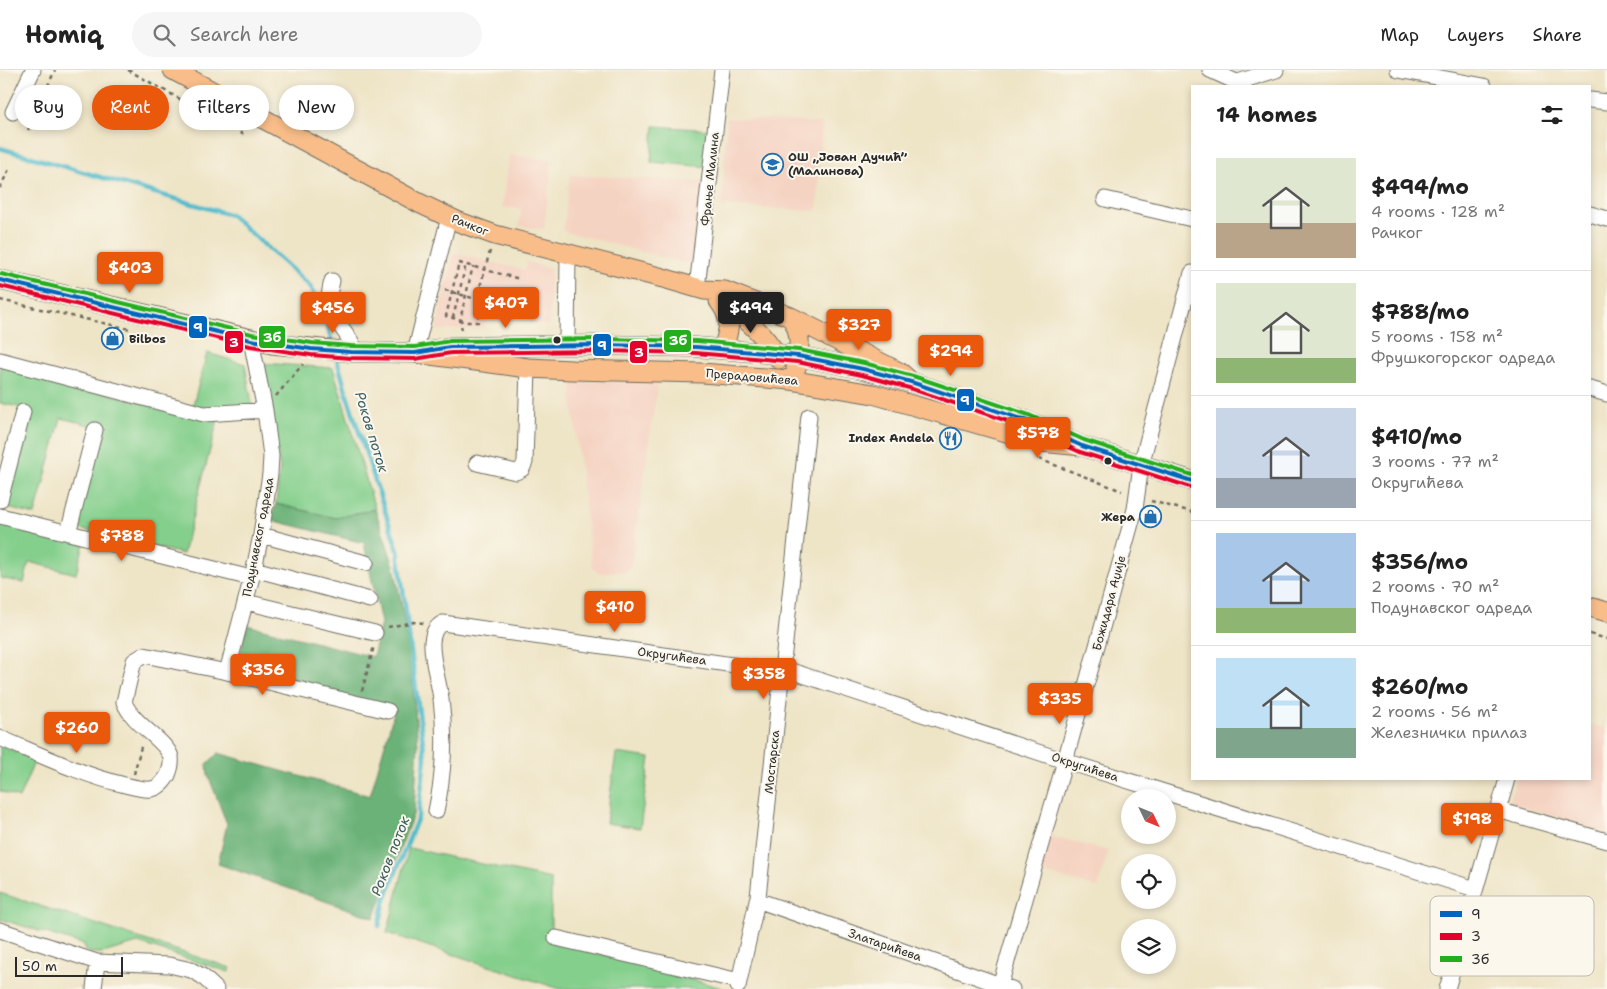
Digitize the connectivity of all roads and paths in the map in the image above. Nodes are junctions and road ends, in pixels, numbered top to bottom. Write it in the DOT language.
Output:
graph roads {
  1 [pos="33,70"];
  2 [pos="56,70"];
  3 [pos="128,70"];
  4 [pos="173,70"];
  5 [pos="722,70"];
  6 [pos="1210,70"];
  7 [pos="1276,70"];
  8 [pos="1398,70"];
  9 [pos="49,85"];
  10 [pos="1240,85"];
  11 [pos="1479,85"];
  12 [pos="1591,100"];
  13 [pos="1607,102"];
  14 [pos="13,112"];
  15 [pos="246,136"];
  16 [pos="10,167"];
  17 [pos="0,188"];
  18 [pos="1105,199"];
  19 [pos="1591,214"];
  20 [pos="449,217"];
  21 [pos="1191,219"];
  22 [pos="1607,219"];
  23 [pos="495,236"];
  24 [pos="568,254"];
  25 [pos="466,264"];
  26 [pos="473,266"];
  27 [pos="484,270"];
  28 [pos="1191,277"];
  29 [pos="520,279"];
  30 [pos="0,280"];
  31 [pos="332,281"];
  32 [pos="431,286"];
  33 [pos="700,289"];
  34 [pos="452,292"];
  35 [pos="459,294"];
  36 [pos="466,296"];
  37 [pos="479,300"];
  38 [pos="720,301"];
  39 [pos="791,317"];
  40 [pos="453,318"];
  41 [pos="460,320"];
  42 [pos="463,335"];
  43 [pos="251,340"];
  44 [pos="567,346"];
  45 [pos="723,348"];
  46 [pos="353,352"];
  47 [pos="415,353"];
  48 [pos="775,354"];
  49 [pos="309,355"];
  50 [pos="798,356"];
  51 [pos="0,360"];
  52 [pos="528,368"];
  53 [pos="792,380"];
  54 [pos="911,382"];
  55 [pos="1591,389"];
  56 [pos="1607,394"];
  57 [pos="268,405"];
  58 [pos="23,412"];
  59 [pos="809,416"];
  60 [pos="95,430"];
  61 [pos="1082,446"];
  62 [pos="477,463"];
  63 [pos="1140,465"];
  64 [pos="1191,481"];
  65 [pos="0,500"];
  66 [pos="0,516"];
  67 [pos="68,534"];
  68 [pos="261,536"];
  69 [pos="366,563"];
  70 [pos="252,574"];
  71 [pos="370,600"];
  72 [pos="246,602"];
  73 [pos="1591,607"];
  74 [pos="1607,612"];
  75 [pos="414,622"];
  76 [pos="391,626"];
  77 [pos="1591,634"];
  78 [pos="375,637"];
  79 [pos="1607,640"];
  80 [pos="782,670"];
  81 [pos="226,672"];
  82 [pos="358,703"];
  83 [pos="388,711"];
  84 [pos="146,730"];
  85 [pos="0,738"];
  86 [pos="1065,761"];
  87 [pos="1507,780"];
  88 [pos="130,786"];
  89 [pos="1498,810"];
  90 [pos="436,811"];
  91 [pos="1607,841"];
  92 [pos="1474,889"];
  93 [pos="1472,896"];
  94 [pos="757,900"];
  95 [pos="0,930"];
  96 [pos="556,938"];
  97 [pos="97,962"];
  98 [pos="1451,976"];
  99 [pos="214,987"];
  100 [pos="1004,988"];
  101 [pos="94,989"];
  102 [pos="1447,989"];
  1 -- 14 [label="street"];
  2 -- 9 [label="path"];
  3 -- 15 [label="path"];
  4 -- 20 [label="main road, Рачког"];
  5 -- 33 [label="street, Фрање Малина"];
  6 -- 10 [label="street"];
  7 -- 10 [label="street"];
  8 -- 11 [label="street"];
  12 -- 13 [label="street"];
  16 -- 17 [label="path"];
  18 -- 21 [label="street"];
  19 -- 22 [label="street"];
  20 -- 23 [label="main road, Рачког"];
  20 -- 32 [label="street"];
  23 -- 24 [label="main road, Рачког"];
  23 -- 27 [label="path"];
  24 -- 33 [label="main road, Рачког"];
  24 -- 44 [label="street"];
  25 -- 26 [label="path"];
  25 -- 34 [label="path"];
  25 -- 35 [label="path"];
  26 -- 27 [label="path"];
  26 -- 36 [label="path"];
  27 -- 29 [label="path"];
  27 -- 37 [label="path"];
  28 -- 63 [label="street, Божидара Аџије"];
  30 -- 43 [label="main road, Прерадовићева"];
  31 -- 46 [label="street"];
  32 -- 34 [label="path"];
  32 -- 47 [label="street"];
  33 -- 38 [label="main road"];
  33 -- 39 [label="main road, Рачког"];
  34 -- 35 [label="path"];
  34 -- 40 [label="path"];
  35 -- 36 [label="path"];
  35 -- 40 [label="path"];
  36 -- 37 [label="path"];
  36 -- 41 [label="path"];
  37 -- 41 [label="path"];
  38 -- 45 [label="main road"];
  38 -- 48 [label="main road"];
  39 -- 50 [label="main road"];
  39 -- 54 [label="main road, Рачког"];
  40 -- 41 [label="path"];
  41 -- 42 [label="path"];
  43 -- 49 [label="main road, Прерадовићева"];
  43 -- 57 [label="street, Подунавског одреда"];
  44 -- 45 [label="main road, Прерадовићева"];
  44 -- 47 [label="main road, Прерадовићева"];
  45 -- 48 [label="main road, Прерадовићева"];
  46 -- 47 [label="main road, Прерадовићева"];
  46 -- 49 [label="main road, Прерадовићева"];
  47 -- 52 [label="main road, Прерадовићева"];
  48 -- 50 [label="main road, Прерадовићева"];
  48 -- 53 [label="main road"];
  49 -- 57 [label="path"];
  50 -- 53 [label="main road"];
  50 -- 54 [label="main road, Прерадовићева"];
  51 -- 57 [label="street"];
  52 -- 53 [label="main road, Прерадовићева"];
  52 -- 62 [label="street"];
  53 -- 61 [label="main road, Прерадовићева"];
  54 -- 61 [label="main road, Прерадовићева"];
  55 -- 56 [label="street"];
  57 -- 68 [label="street, Подунавског одреда"];
  58 -- 65 [label="street"];
  59 -- 80 [label="street, Мостарска"];
  60 -- 67 [label="street"];
  61 -- 63 [label="main road, Прерадовићева"];
  63 -- 64 [label="main road, Прерадовићева"];
  63 -- 86 [label="street, Божидара Аџије"];
  66 -- 67 [label="street"];
  67 -- 70 [label="street"];
  68 -- 69 [label="street"];
  68 -- 70 [label="street, Подунавског одреда"];
  70 -- 71 [label="street"];
  70 -- 72 [label="street, Подунавског одреда"];
  72 -- 78 [label="street"];
  72 -- 81 [label="street, Подунавског одреда"];
  73 -- 74 [label="main road"];
  75 -- 76 [label="path"];
  77 -- 79 [label="path"];
  78 -- 82 [label="path"];
  80 -- 86 [label="street, Округићева"];
  80 -- 90 [label="street, Округићева"];
  80 -- 94 [label="street, Мостарска"];
  81 -- 82 [label="street"];
  81 -- 84 [label="street"];
  82 -- 83 [label="street"];
  84 -- 88 [label="path"];
  84 -- 88 [label="street"];
  85 -- 88 [label="street"];
  86 -- 92 [label="street, Округићева"];
  86 -- 100 [label="street, Божидара Аџије"];
  87 -- 89 [label="street"];
  89 -- 91 [label="street"];
  89 -- 92 [label="street"];
  92 -- 93 [label="street"];
  94 -- 96 [label="street, Мостарска"];
  94 -- 100 [label="street, Златарићева"];
  95 -- 97 [label="street"];
  97 -- 99 [label="street"];
  97 -- 101 [label="street"];
  98 -- 102 [label="street"];
}
